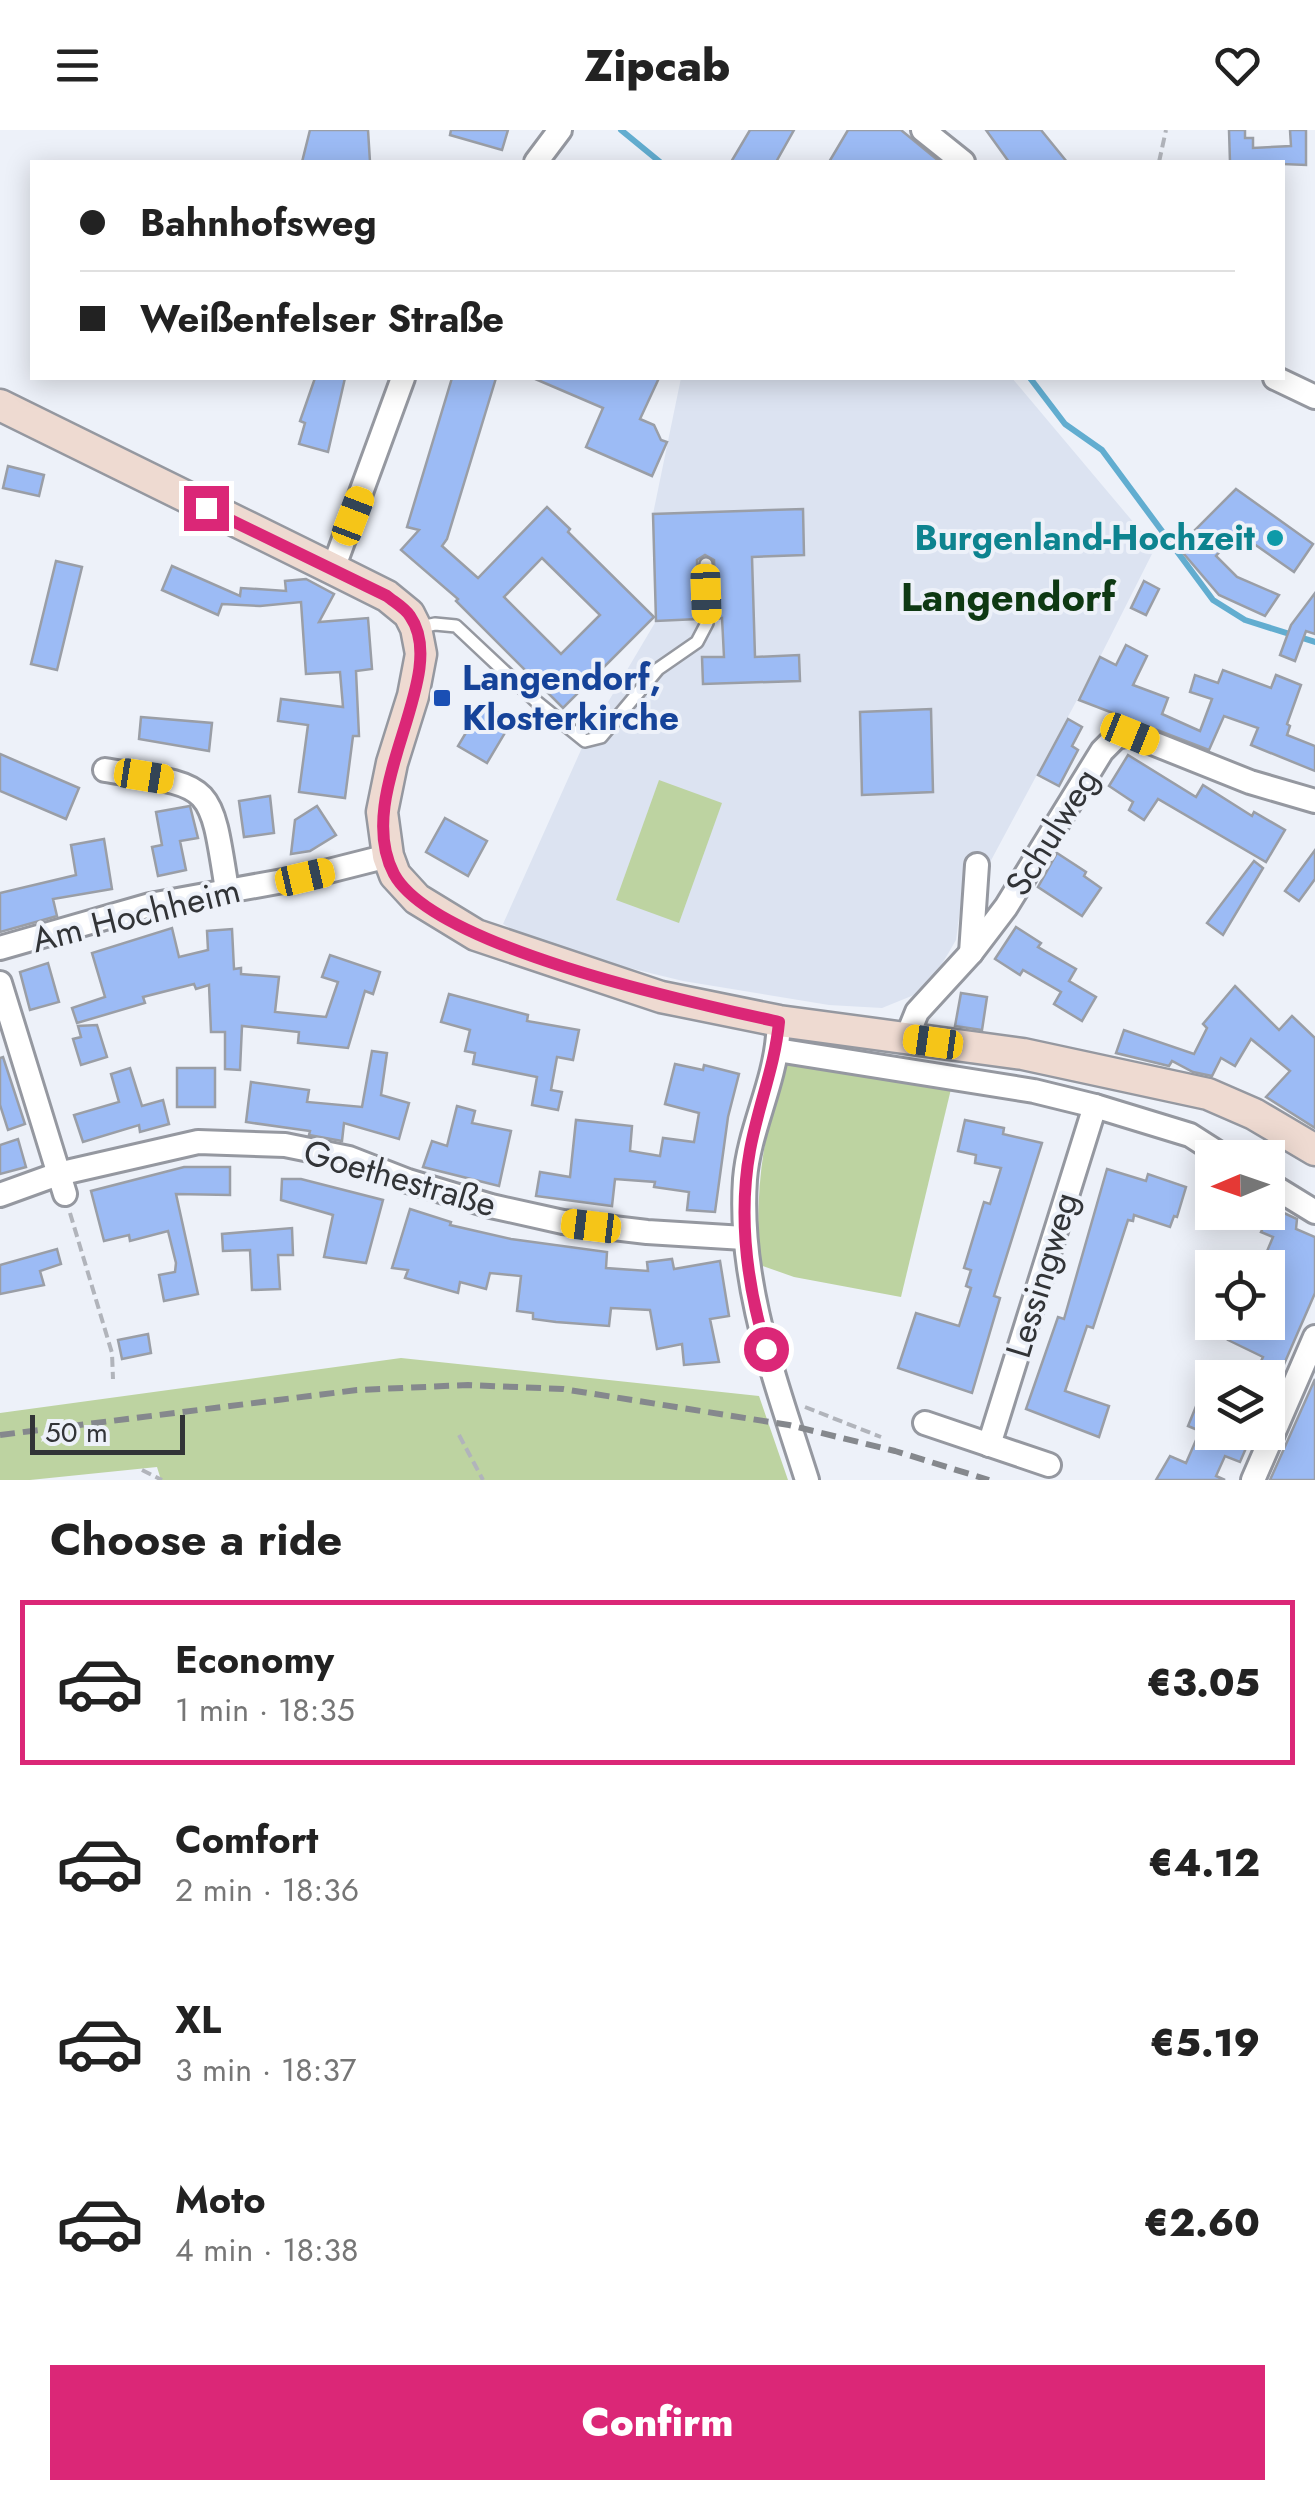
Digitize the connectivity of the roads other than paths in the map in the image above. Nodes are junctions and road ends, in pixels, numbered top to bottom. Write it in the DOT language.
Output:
graph roads {
  1 [pos="560,130"];
  2 [pos="923,130"];
  3 [pos="538,160"];
  4 [pos="960,160"];
  5 [pos="402,380"];
  6 [pos="1279,380"];
  7 [pos="1315,396"];
  8 [pos="0,405"];
  9 [pos="706,564"];
  10 [pos="333,569"];
  11 [pos="416,628"];
  12 [pos="105,770"];
  13 [pos="1315,800"];
  14 [pos="388,856"];
  15 [pos="977,865"];
  16 [pos="227,890"];
  17 [pos="0,948"];
  18 [pos="971,953"];
  19 [pos="0,983"];
  20 [pos="778,1036"];
  21 [pos="906,1039"];
  22 [pos="1095,1106"];
  23 [pos="1198,1140"];
  24 [pos="1315,1150"];
  25 [pos="61,1184"];
  26 [pos="1285,1193"];
  27 [pos="0,1196"];
  28 [pos="1315,1212"];
  29 [pos="744,1238"];
  30 [pos="1315,1337"];
  31 [pos="925,1423"];
  32 [pos="989,1445"];
  33 [pos="1049,1465"];
  34 [pos="807,1480"];
  35 [pos="1253,1480"];
  1 -- 3 [label="street"];
  2 -- 4 [label="street"];
  5 -- 10 [label="street"];
  6 -- 7 [label="street"];
  8 -- 10 [label="street"];
  9 -- 11 [label="lane"];
  10 -- 11 [label="street"];
  11 -- 14 [label="street"];
  12 -- 16 [label="street"];
  13 -- 18 [label="street, Schulweg"];
  14 -- 16 [label="street, Am Hochheim"];
  14 -- 20 [label="street"];
  15 -- 18 [label="street, Schulweg"];
  16 -- 17 [label="street, Am Hochheim"];
  18 -- 21 [label="street, Schulweg"];
  19 -- 25 [label="street"];
  20 -- 21 [label="street"];
  20 -- 22 [label="street"];
  20 -- 29 [label="street"];
  21 -- 24 [label="street"];
  22 -- 23 [label="street"];
  22 -- 32 [label="street, Lessingweg"];
  25 -- 27 [label="street, Goethestraße"];
  25 -- 29 [label="street, Goethestraße"];
  26 -- 28 [label="street"];
  29 -- 34 [label="street"];
  30 -- 35 [label="street"];
  31 -- 32 [label="street"];
  32 -- 33 [label="street"];
}
